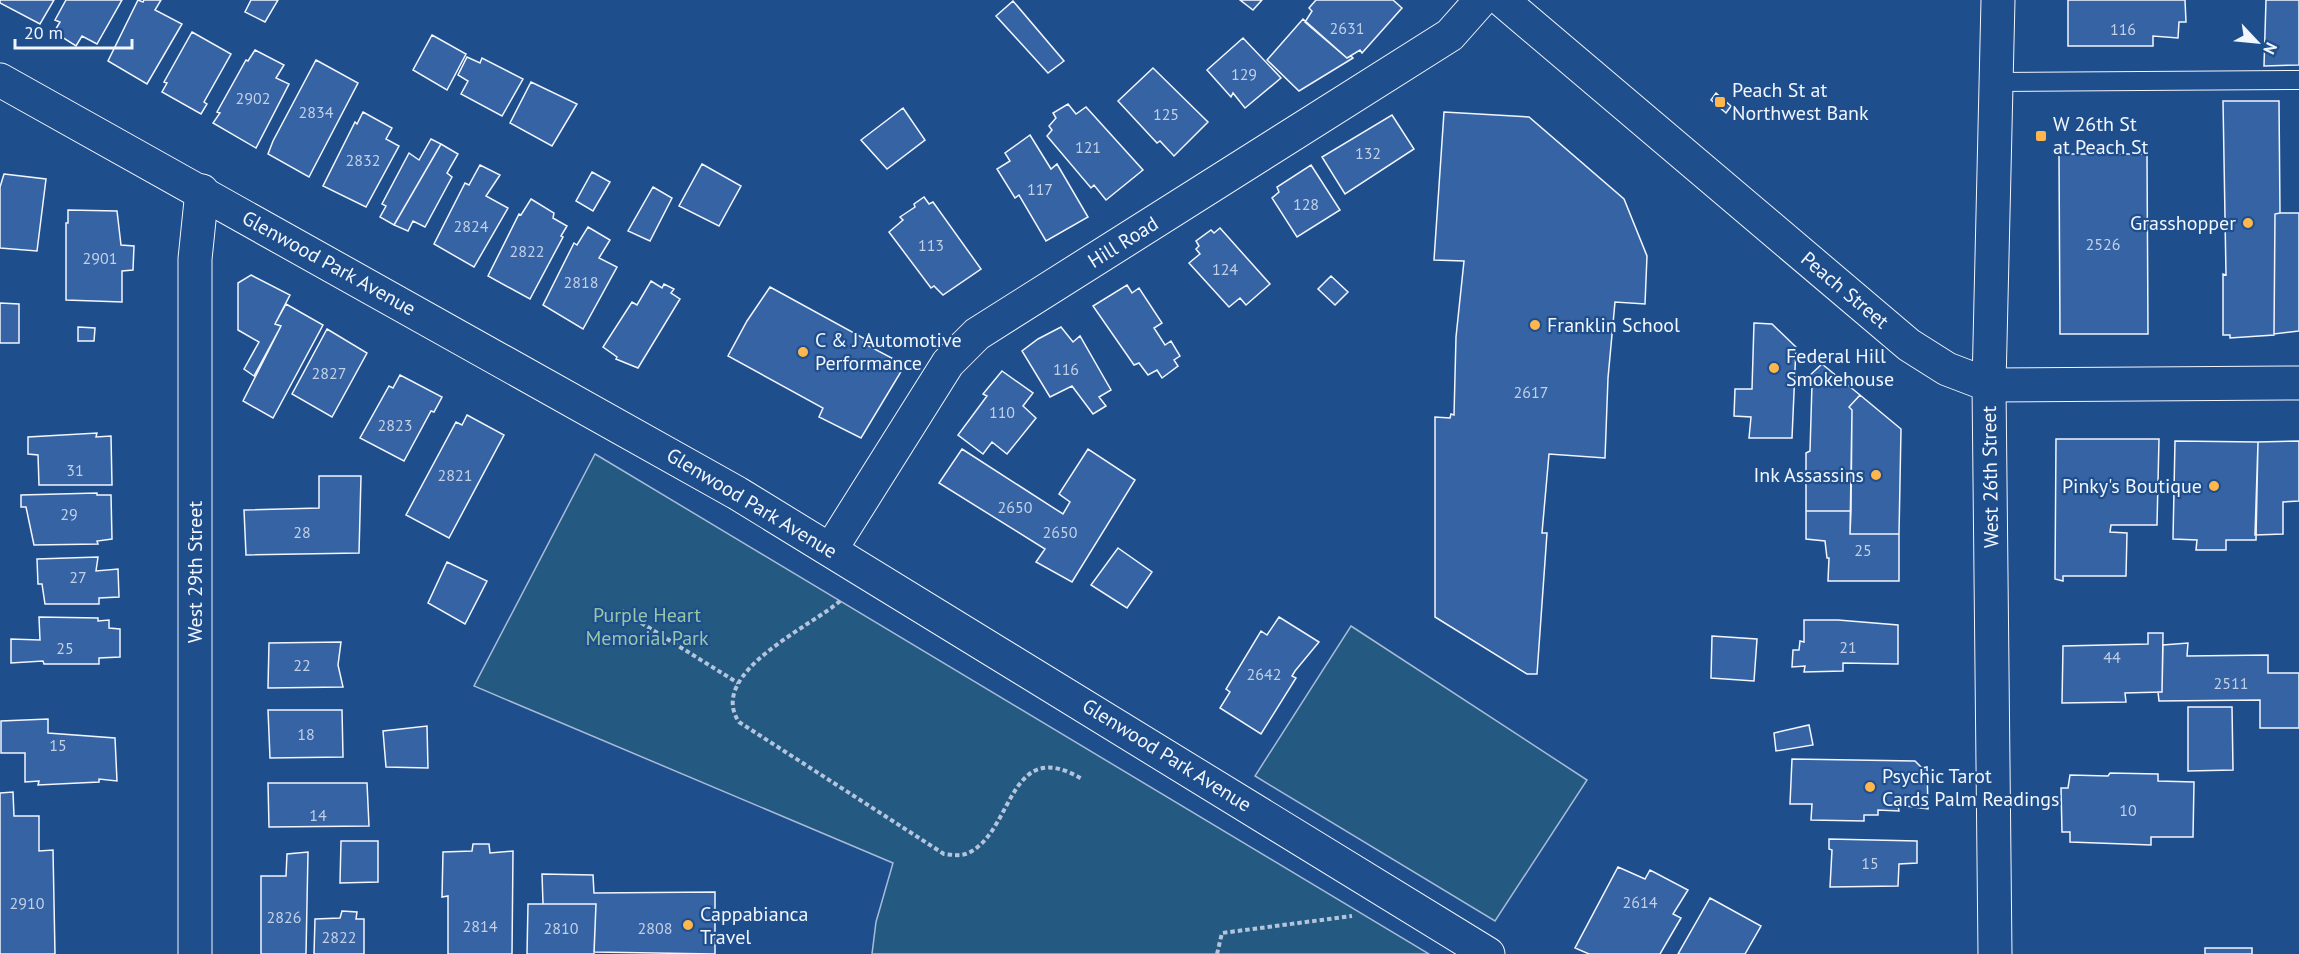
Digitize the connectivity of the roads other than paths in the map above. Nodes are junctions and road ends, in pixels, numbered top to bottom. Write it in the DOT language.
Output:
graph roads {
  1 [pos="1481,0"];
  2 [pos="1502,0"];
  3 [pos="1998,0"];
  4 [pos="0,80"];
  5 [pos="2299,80"];
  6 [pos="1996,82"];
  7 [pos="202,191"];
  8 [pos="2299,383"];
  9 [pos="1989,385"];
  10 [pos="831,549"];
  11 [pos="195,954"];
  12 [pos="1488,954"];
  13 [pos="1995,954"];
  1 -- 10 [label="main road, Hill Road"];
  2 -- 9 [label="main road, Peach Street"];
  3 -- 6 [label="main road, West 26th Street"];
  4 -- 7 [label="main road, Glenwood Park Avenue"];
  5 -- 6 [label="lane"];
  6 -- 9 [label="main road, West 26th Street"];
  7 -- 10 [label="main road, Glenwood Park Avenue"];
  7 -- 11 [label="main road, West 29th Street"];
  8 -- 9 [label="main road, Peach Street"];
  9 -- 13 [label="main road, West 26th Street"];
  10 -- 12 [label="main road, Glenwood Park Avenue"];
}
